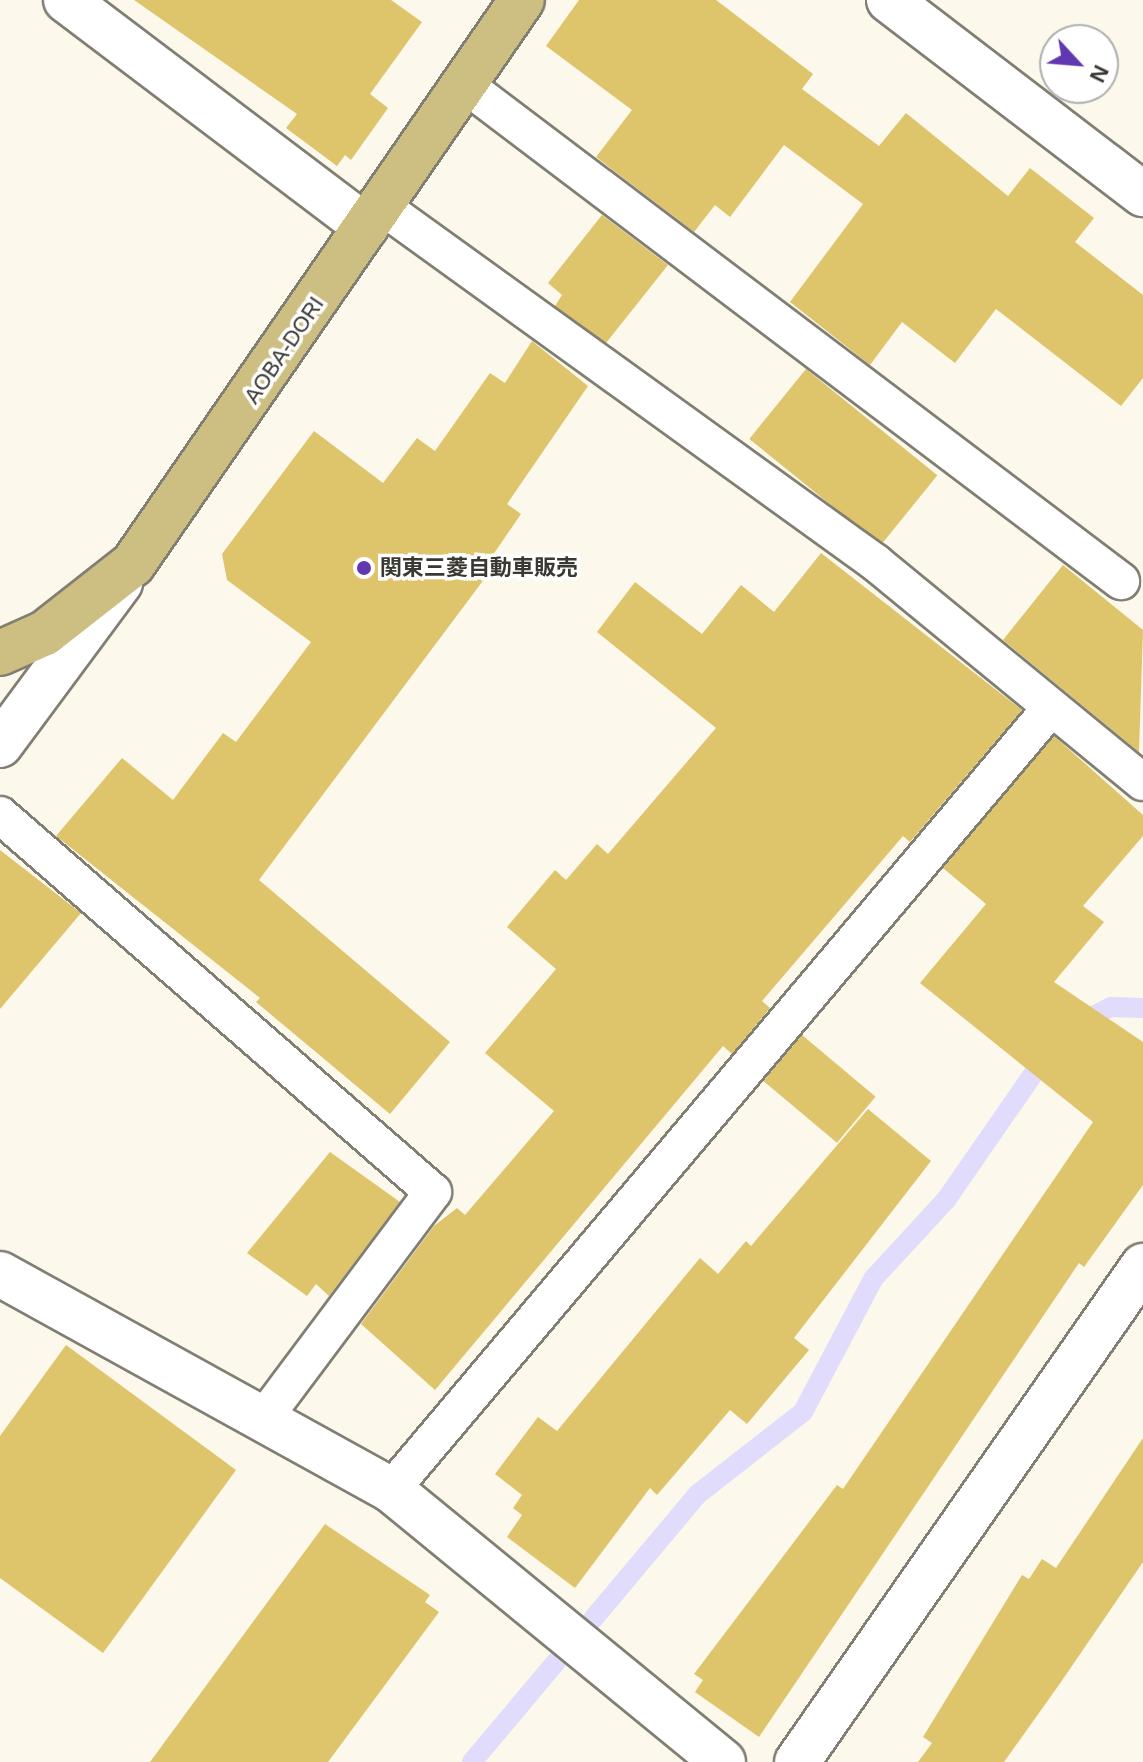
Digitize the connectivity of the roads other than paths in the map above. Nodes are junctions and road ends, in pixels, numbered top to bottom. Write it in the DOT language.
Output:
graph roads {
  1 [pos="66,0"];
  2 [pos="522,0"];
  3 [pos="889,0"];
  4 [pos="464,84"];
  5 [pos="1143,194"];
  6 [pos="373,216"];
  7 [pos="133,564"];
  8 [pos="1121,581"];
  9 [pos="0,653"];
  10 [pos="1050,709"];
  11 [pos="0,745"];
  12 [pos="1143,782"];
  13 [pos="0,815"];
  14 [pos="1143,1266"];
  15 [pos="0,1274"];
  16 [pos="263,1419"];
  17 [pos="391,1490"];
  18 [pos="723,1762"];
  19 [pos="797,1762"];
  1 -- 6 [label="street"];
  2 -- 4 [label="main road, AOBA-DORI"];
  3 -- 5 [label="street"];
  4 -- 6 [label="main road, AOBA-DORI"];
  4 -- 8 [label="lane"];
  6 -- 7 [label="main road, AOBA-DORI"];
  6 -- 10 [label="lane"];
  7 -- 9 [label="main road, AOBA-DORI"];
  7 -- 11 [label="street"];
  10 -- 12 [label="lane"];
  10 -- 17 [label="lane"];
  13 -- 16 [label="lane"];
  14 -- 19 [label="street"];
  15 -- 16 [label="street"];
  16 -- 17 [label="street"];
  17 -- 18 [label="street"];
}
